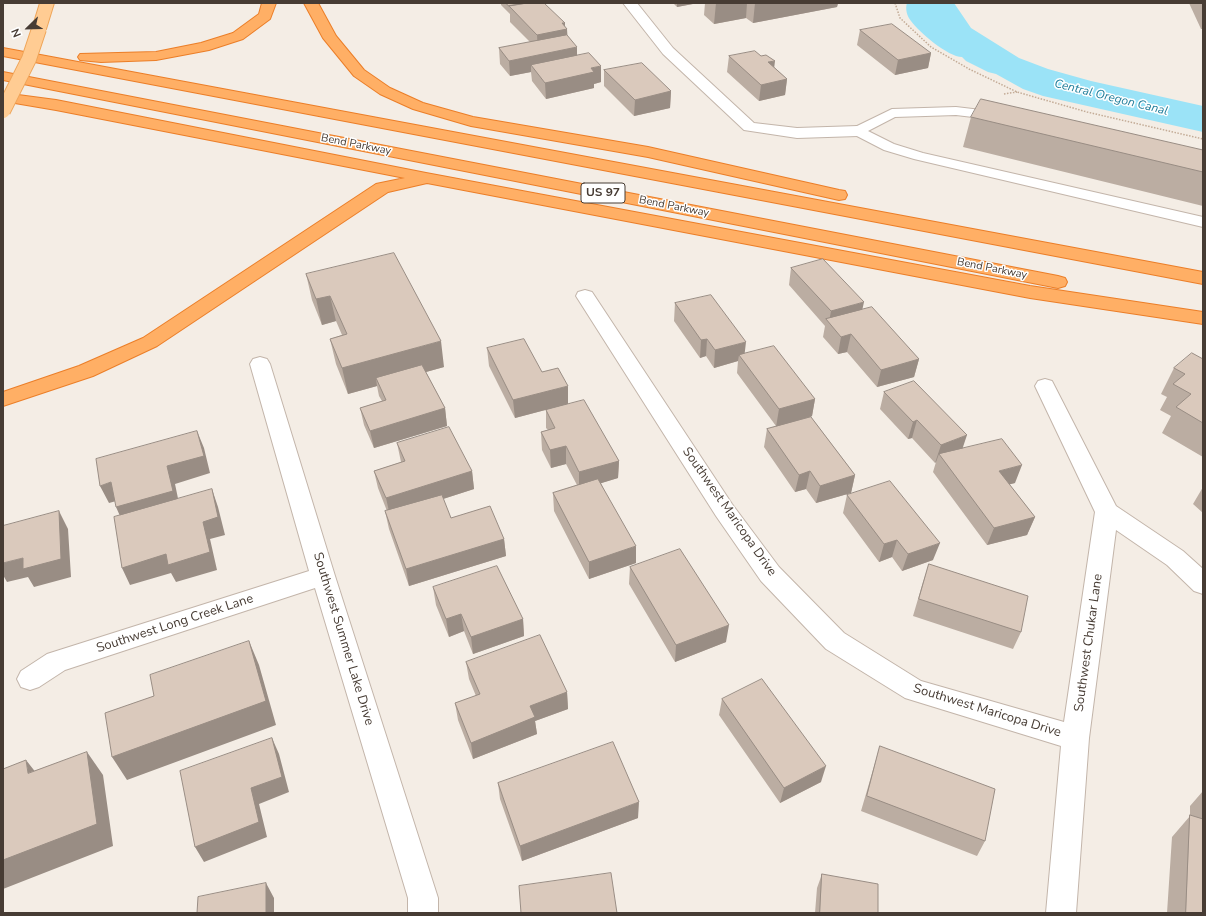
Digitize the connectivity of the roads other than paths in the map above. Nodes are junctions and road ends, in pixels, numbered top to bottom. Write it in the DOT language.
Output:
graph roads {
  1 [pos="47,3"];
  2 [pos="269,3"];
  3 [pos="311,3"];
  4 [pos="630,3"];
  5 [pos="3,51"];
  6 [pos="3,76"];
  7 [pos="3,97"];
  8 [pos="3,111"];
  9 [pos="1009,118"];
  10 [pos="858,131"];
  11 [pos="427,178"];
  12 [pos="1203,222"];
  13 [pos="1203,278"];
  14 [pos="585,296"];
  15 [pos="1203,310"];
  16 [pos="1203,318"];
  17 [pos="260,364"];
  18 [pos="1046,386"];
  19 [pos="3,399"];
  20 [pos="1108,512"];
  21 [pos="323,576"];
  22 [pos="1203,584"];
  23 [pos="30,679"];
  24 [pos="1075,738"];
  25 [pos="423,913"];
  26 [pos="1061,913"];
  1 -- 8 [label="main road, bridge"];
  2 -- 5 [label="highway"];
  3 -- 13 [label="highway"];
  4 -- 10 [label="street"];
  5 -- 13 [label="highway, Bend Parkway / US 97"];
  6 -- 15 [label="highway, Bend Parkway / US 97"];
  7 -- 11 [label="highway"];
  9 -- 10 [label="lane"];
  10 -- 12 [label="lane"];
  11 -- 16 [label="highway"];
  11 -- 19 [label="highway"];
  14 -- 24 [label="street, Southwest Maricopa Drive"];
  17 -- 21 [label="street, Southwest Summer Lake Drive"];
  18 -- 20 [label="street"];
  20 -- 22 [label="street"];
  20 -- 24 [label="street, Southwest Chukar Lane"];
  21 -- 23 [label="street, Southwest Long Creek Lane"];
  21 -- 25 [label="street, Southwest Summer Lake Drive"];
  24 -- 26 [label="street, Southwest Chukar Lane"];
}
